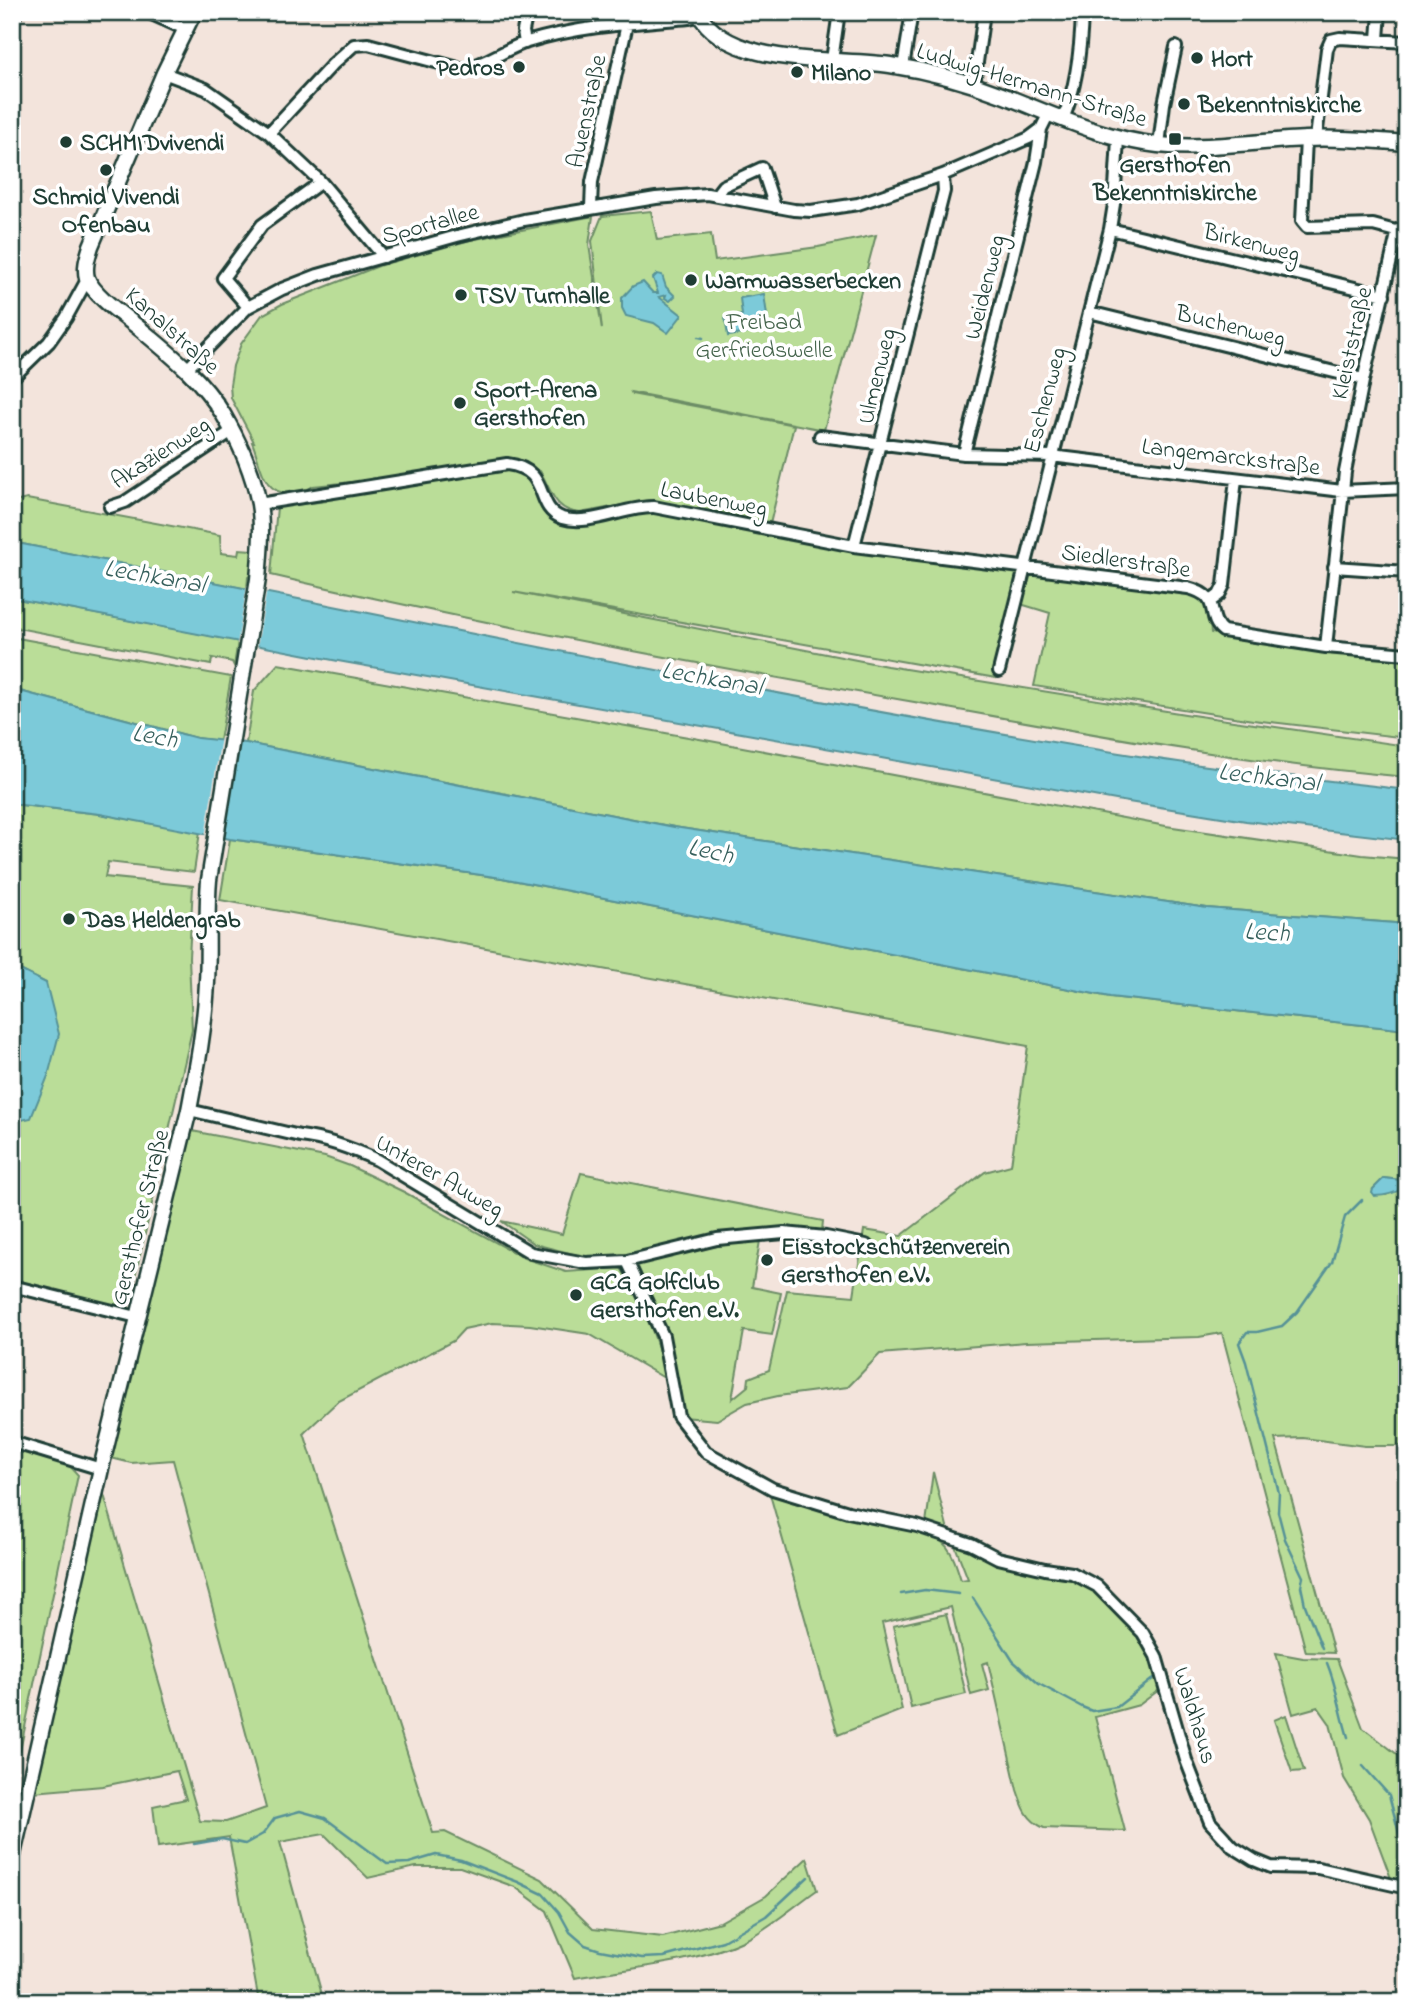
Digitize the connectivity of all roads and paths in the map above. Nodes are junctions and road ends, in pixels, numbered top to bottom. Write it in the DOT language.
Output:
graph roads {
  1 [pos="147,12"];
  2 [pos="194,12"];
  3 [pos="527,12"];
  4 [pos="839,12"];
  5 [pos="912,12"];
  6 [pos="984,12"];
  7 [pos="1083,12"];
  8 [pos="1380,12"];
  9 [pos="699,13"];
  10 [pos="627,24"];
  11 [pos="185,29"];
  12 [pos="1378,39"];
  13 [pos="1407,41"];
  14 [pos="525,43"];
  15 [pos="1176,47"];
  16 [pos="832,60"];
  17 [pos="904,67"];
  18 [pos="164,73"];
  19 [pos="974,85"];
  20 [pos="1056,116"];
  21 [pos="1041,129"];
  22 [pos="269,133"];
  23 [pos="1118,139"];
  24 [pos="1311,139"];
  25 [pos="1407,143"];
  26 [pos="1159,145"];
  27 [pos="943,175"];
  28 [pos="321,182"];
  29 [pos="716,195"];
  30 [pos="591,207"];
  31 [pos="775,207"];
  32 [pos="1110,229"];
  33 [pos="1402,232"];
  34 [pos="384,257"];
  35 [pos="88,278"];
  36 [pos="1384,295"];
  37 [pos="248,307"];
  38 [pos="1089,312"];
  39 [pos="187,369"];
  40 [pos="12,378"];
  41 [pos="1363,379"];
  42 [pos="232,430"];
  43 [pos="820,436"];
  44 [pos="880,445"];
  45 [pos="964,454"];
  46 [pos="1051,456"];
  47 [pos="1236,479"];
  48 [pos="1407,488"];
  49 [pos="1342,491"];
  50 [pos="259,504"];
  51 [pos="110,507"];
  52 [pos="854,546"];
  53 [pos="1334,566"];
  54 [pos="1024,568"];
  55 [pos="1407,572"];
  56 [pos="258,579"];
  57 [pos="1211,601"];
  58 [pos="1326,646"];
  59 [pos="1407,654"];
  60 [pos="999,671"];
  61 [pos="189,1110"];
  62 [pos="866,1245"];
  63 [pos="627,1261"];
  64 [pos="12,1286"];
  65 [pos="137,1317"];
  66 [pos="12,1442"];
  67 [pos="101,1469"];
  68 [pos="12,1859"];
  69 [pos="1407,1888"];
  1 -- 11 [label="street"];
  2 -- 11 [label="main road"];
  3 -- 14 [label="street"];
  4 -- 16 [label="street"];
  5 -- 17 [label="street"];
  6 -- 19 [label="street"];
  7 -- 20 [label="street"];
  8 -- 12 [label="street"];
  9 -- 10 [label="street"];
  9 -- 16 [label="main road, Ludwig-Hermann-Straße"];
  10 -- 14 [label="street"];
  10 -- 30 [label="street, Auenstraße"];
  11 -- 18 [label="main road"];
  12 -- 13 [label="street"];
  12 -- 24 [label="street"];
  14 -- 22 [label="street"];
  15 -- 26 [label="street"];
  16 -- 17 [label="main road, Ludwig-Hermann-Straße"];
  17 -- 19 [label="main road, Ludwig-Hermann-Straße"];
  18 -- 22 [label="street"];
  18 -- 35 [label="main road"];
  19 -- 20 [label="main road, Ludwig-Hermann-Straße"];
  20 -- 21 [label="street"];
  20 -- 23 [label="main road, Ludwig-Hermann-Straße"];
  21 -- 27 [label="street, Sportallee"];
  21 -- 45 [label="street, Weidenweg"];
  22 -- 28 [label="street"];
  23 -- 26 [label="main road, Ludwig-Hermann-Straße"];
  23 -- 32 [label="street, Eschenweg"];
  24 -- 25 [label="main road, Ludwig-Hermann-Straße"];
  24 -- 26 [label="main road, Ludwig-Hermann-Straße"];
  24 -- 33 [label="street, Kleiststraße"];
  27 -- 31 [label="street, Sportallee"];
  27 -- 44 [label="street, Ulmenweg"];
  28 -- 34 [label="street"];
  28 -- 37 [label="street"];
  29 -- 30 [label="street, Sportallee"];
  29 -- 31 [label="street, Sportallee"];
  29 -- 31 [label="street, Sportallee"];
  30 -- 34 [label="street, Sportallee"];
  32 -- 36 [label="street, Birkenweg"];
  32 -- 38 [label="street, Eschenweg"];
  33 -- 36 [label="street, Kleiststraße"];
  34 -- 37 [label="street, Sportallee"];
  35 -- 39 [label="main road, Kanalstraße"];
  35 -- 40 [label="street"];
  36 -- 41 [label="street, Kleiststraße"];
  37 -- 39 [label="street, Sportallee"];
  38 -- 41 [label="street, Buchenweg"];
  38 -- 46 [label="street, Eschenweg"];
  39 -- 42 [label="main road, Kanalstraße"];
  41 -- 49 [label="street, Kleiststraße"];
  42 -- 50 [label="main road, Kanalstraße"];
  42 -- 51 [label="street, Akazienweg"];
  43 -- 44 [label="street, Langemarckstraße"];
  44 -- 45 [label="street, Langemarckstraße"];
  44 -- 52 [label="street, Ulmenweg"];
  45 -- 46 [label="street, Langemarckstraße"];
  46 -- 47 [label="street, Langemarckstraße"];
  46 -- 54 [label="street, Eschenweg"];
  47 -- 49 [label="street, Langemarckstraße"];
  47 -- 57 [label="street"];
  48 -- 49 [label="street, Langemarckstraße"];
  49 -- 53 [label="street, Kleiststraße"];
  50 -- 52 [label="street, Laubenweg"];
  50 -- 56 [label="main road, Kanalstraße"];
  52 -- 54 [label="street, Laubenweg"];
  53 -- 55 [label="street"];
  53 -- 58 [label="street, Kleiststraße"];
  54 -- 57 [label="street, Siedlerstraße"];
  54 -- 60 [label="street, Eschenweg"];
  56 -- 61 [label="main road, Gersthofer Straße"];
  57 -- 58 [label="street, Siedlerstraße"];
  58 -- 59 [label="street, Siedlerstraße"];
  61 -- 63 [label="street, Unterer Auweg"];
  61 -- 65 [label="main road, Gersthofer Straße"];
  62 -- 63 [label="street, Unterer Auweg"];
  63 -- 69 [label="street, Waldhaus"];
  64 -- 65 [label="street"];
  65 -- 67 [label="main road, Gersthofer Straße"];
  66 -- 67 [label="street"];
  67 -- 68 [label="main road, Gersthofer Straße"];
}
